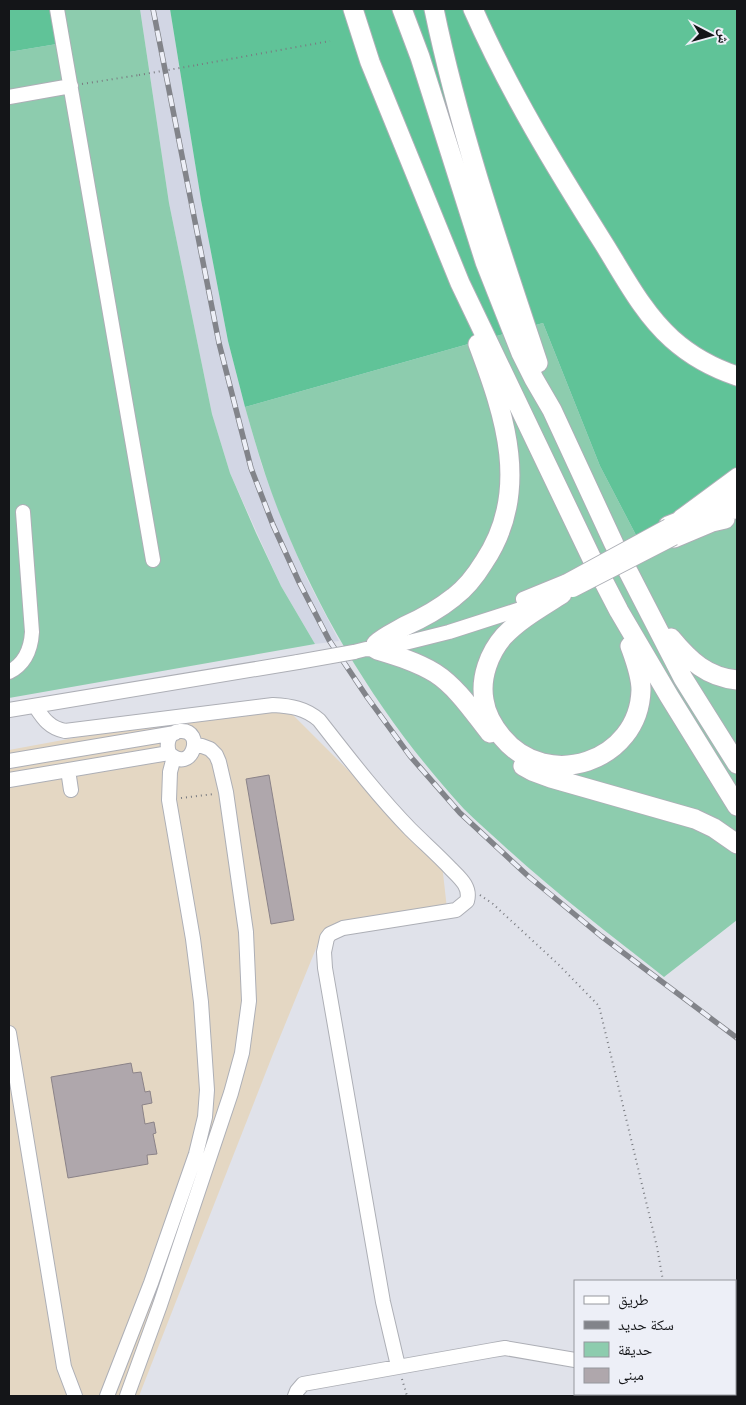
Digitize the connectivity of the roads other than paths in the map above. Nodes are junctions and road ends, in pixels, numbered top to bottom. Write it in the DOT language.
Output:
graph roads {
  1 [pos="57,9"];
  2 [pos="344,9"];
  3 [pos="353,9"];
  4 [pos="402,9"];
  5 [pos="434,9"];
  6 [pos="473,9"];
  7 [pos="370,62"];
  8 [pos="71,86"];
  9 [pos="9,97"];
  10 [pos="460,283"];
  11 [pos="737,376"];
  12 [pos="552,410"];
  13 [pos="737,475"];
  14 [pos="737,490"];
  15 [pos="737,509"];
  16 [pos="710,511"];
  17 [pos="23,512"];
  18 [pos="737,518"];
  19 [pos="671,532"];
  20 [pos="153,560"];
  21 [pos="562,590"];
  22 [pos="644,601"];
  23 [pos="522,609"];
  24 [pos="619,611"];
  25 [pos="368,649"];
  26 [pos="9,672"];
  27 [pos="737,680"];
  28 [pos="35,706"];
  29 [pos="9,710"];
  30 [pos="482,723"];
  31 [pos="175,733"];
  32 [pos="194,745"];
  33 [pos="172,755"];
  34 [pos="9,761"];
  35 [pos="737,764"];
  36 [pos="68,770"];
  37 [pos="9,780"];
  38 [pos="71,790"];
  39 [pos="737,806"];
  40 [pos="737,844"];
  41 [pos="9,1033"];
  42 [pos="574,1360"];
  43 [pos="398,1366"];
  44 [pos="75,1396"];
  45 [pos="107,1396"];
  46 [pos="127,1396"];
  47 [pos="295,1396"];
  1 -- 8 [label="street"];
  2 -- 7 [label="main road"];
  3 -- 7 [label="main road"];
  4 -- 12 [label="main road"];
  5 -- 12 [label="main road"];
  6 -- 11 [label="main road"];
  7 -- 10 [label="main road"];
  8 -- 9 [label="street"];
  8 -- 20 [label="street"];
  10 -- 24 [label="main road"];
  10 -- 25 [label="main road"];
  12 -- 22 [label="main road"];
  13 -- 19 [label="street"];
  14 -- 16 [label="street"];
  15 -- 16 [label="main road"];
  16 -- 19 [label="main road"];
  17 -- 26 [label="street"];
  18 -- 19 [label="main road"];
  19 -- 21 [label="street, bridge"];
  21 -- 23 [label="main road"];
  21 -- 24 [label="main road"];
  21 -- 25 [label="street"];
  22 -- 27 [label="main road"];
  22 -- 35 [label="main road"];
  23 -- 25 [label="street"];
  23 -- 30 [label="main road"];
  24 -- 39 [label="main road"];
  25 -- 28 [label="street, bridge"];
  25 -- 30 [label="main road"];
  28 -- 29 [label="street"];
  28 -- 43 [label="street"];
  30 -- 40 [label="main road"];
  31 -- 32 [label="street"];
  31 -- 33 [label="street"];
  31 -- 34 [label="street"];
  32 -- 33 [label="street"];
  32 -- 46 [label="street"];
  33 -- 36 [label="street"];
  33 -- 45 [label="street"];
  36 -- 37 [label="street"];
  36 -- 38 [label="street"];
  41 -- 44 [label="street"];
  42 -- 43 [label="street"];
  43 -- 47 [label="street"];
}
